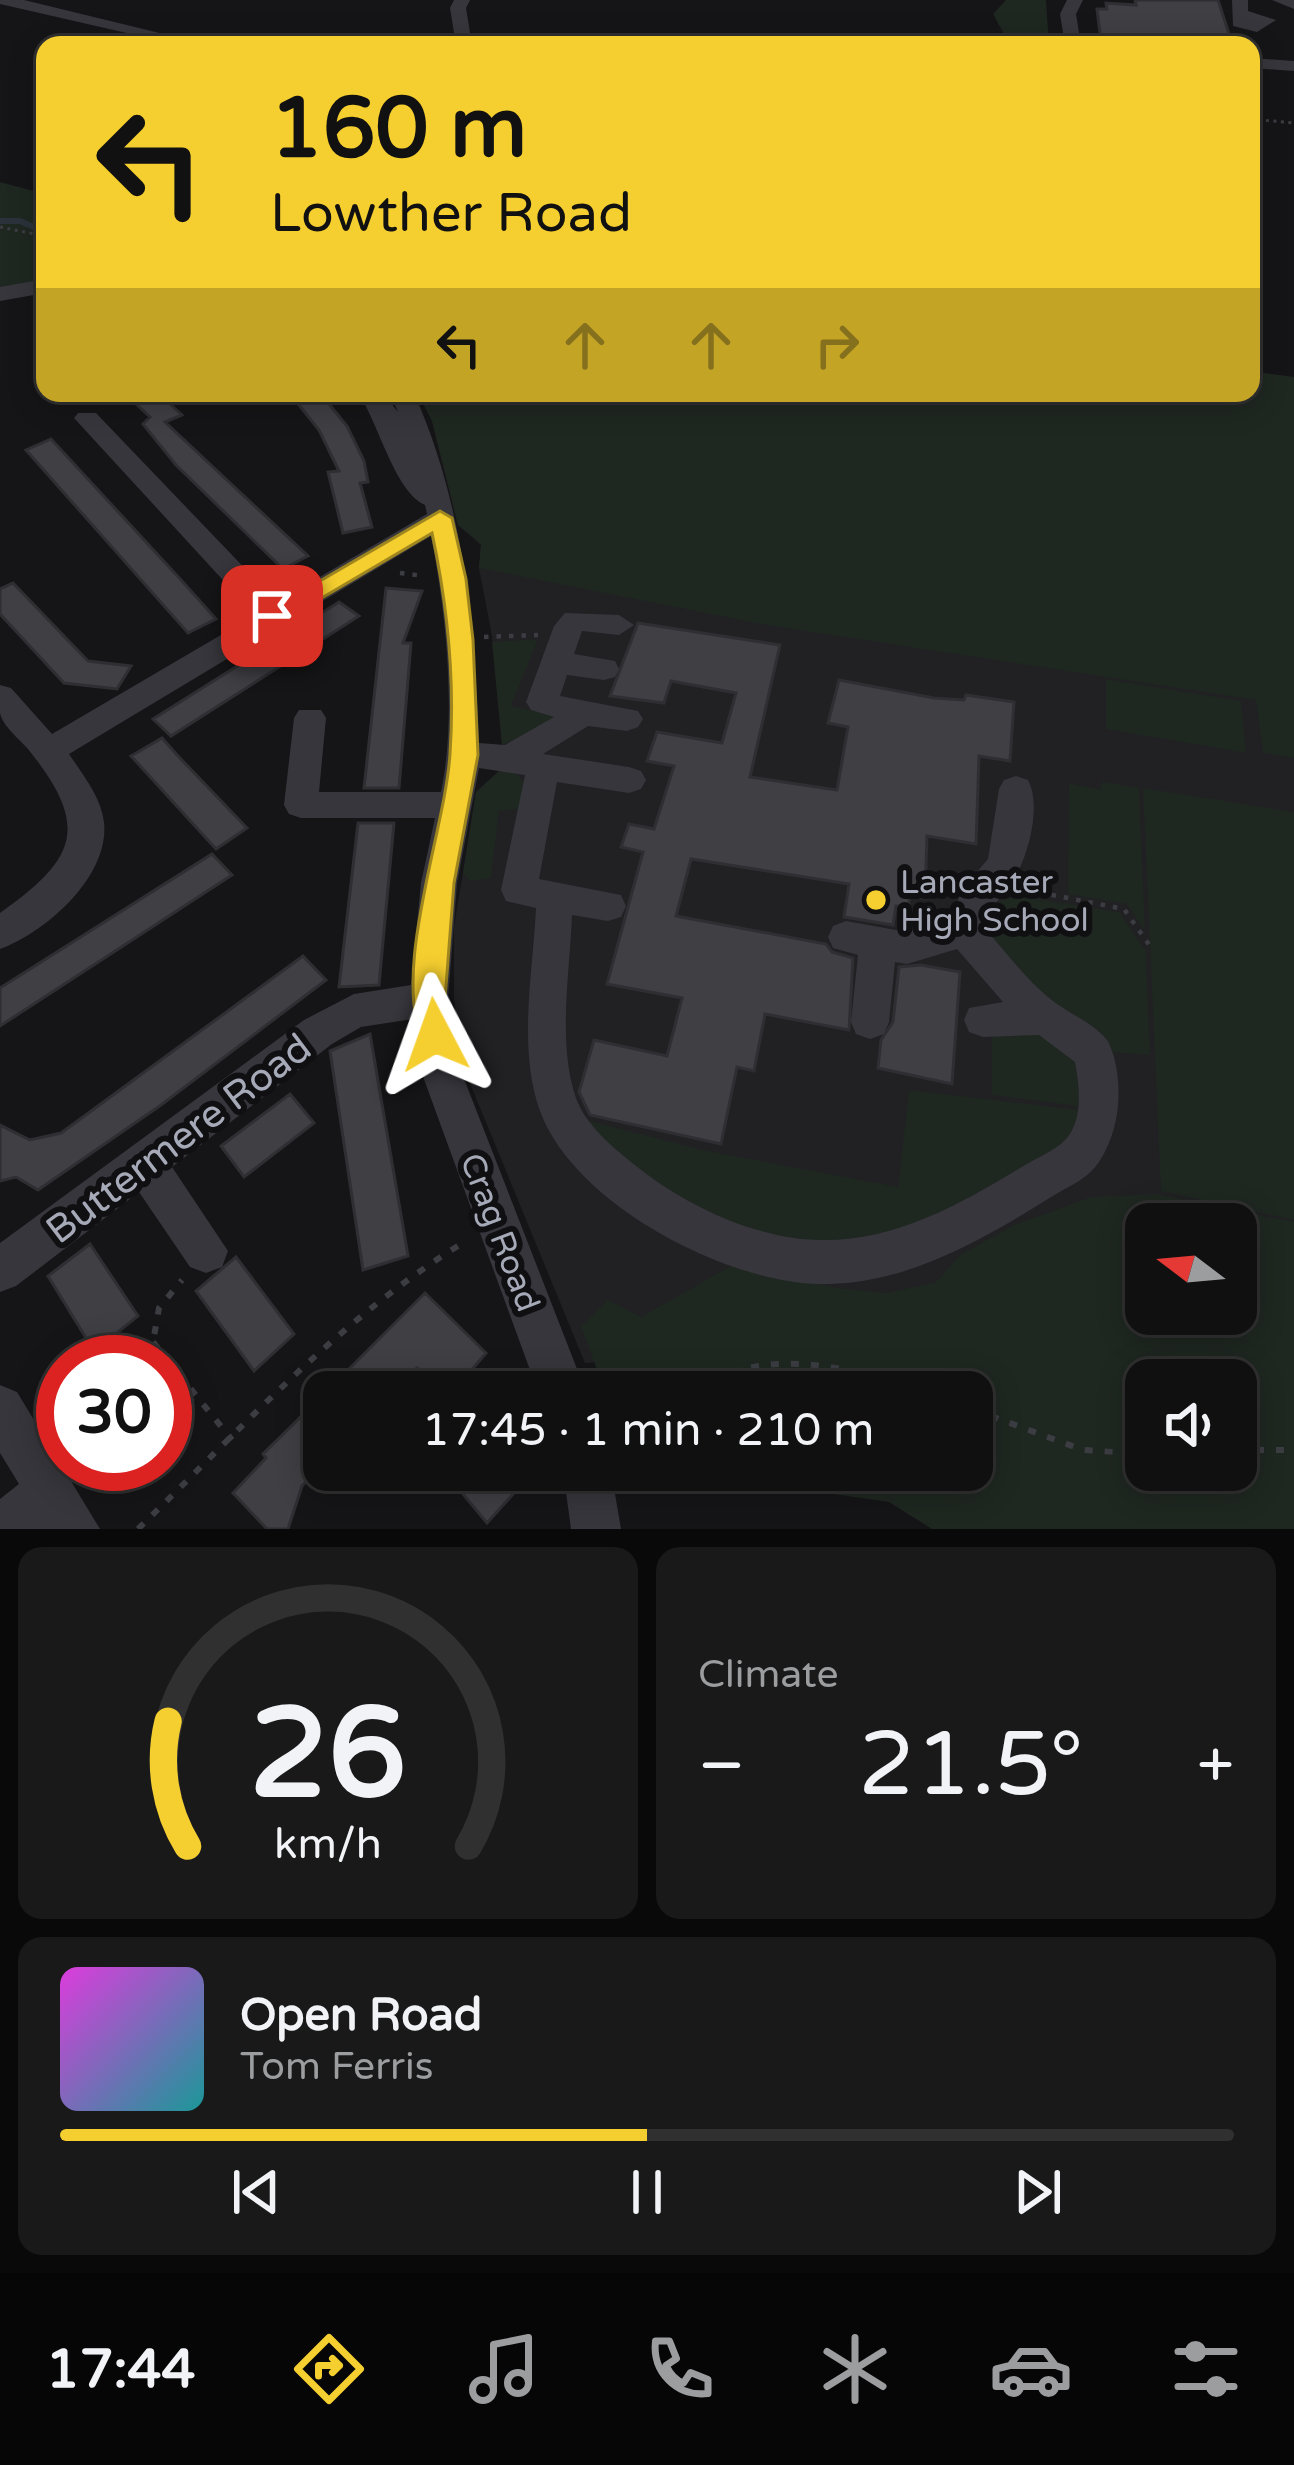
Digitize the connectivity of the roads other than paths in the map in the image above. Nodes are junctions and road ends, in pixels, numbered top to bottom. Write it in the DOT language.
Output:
graph roads {
  1 [pos="3,0"];
  2 [pos="461,0"];
  3 [pos="1075,0"];
  4 [pos="161,36"];
  5 [pos="463,36"];
  6 [pos="1072,36"];
  7 [pos="1260,64"];
  8 [pos="1294,66"];
  9 [pos="36,288"];
  10 [pos="0,294"];
  11 [pos="36,301"];
  12 [pos="0,307"];
  13 [pos="377,402"];
  14 [pos="406,402"];
  15 [pos="87,418"];
  16 [pos="438,510"];
  17 [pos="272,616"];
  18 [pos="619,625"];
  19 [pos="556,662"];
  20 [pos="604,669"];
  21 [pos="0,696"];
  22 [pos="577,713"];
  23 [pos="310,718"];
  24 [pos="627,719"];
  25 [pos="49,751"];
  26 [pos="464,755"];
  27 [pos="526,762"];
  28 [pos="629,780"];
  29 [pos="1016,789"];
  30 [pos="457,805"];
  31 [pos="555,895"];
  32 [pos="608,906"];
  33 [pos="0,933"];
  34 [pos="967,935"];
  35 [pos="429,999"];
  36 [pos="1046,1017"];
  37 [pos="983,1020"];
  38 [pos="870,1022"];
  39 [pos="145,1165"];
  40 [pos="206,1251"];
  41 [pos="0,1270"];
  42 [pos="554,1371"];
  43 [pos="0,1409"];
  44 [pos="590,1491"];
  45 [pos="63,1509"];
  46 [pos="2,1529"];
  47 [pos="596,1529"];
  1 -- 4 [label="street"];
  2 -- 5 [label="street"];
  3 -- 6 [label="street"];
  7 -- 8 [label="street"];
  9 -- 10 [label="street"];
  11 -- 12 [label="street"];
  13 -- 16 [label="street, Crag Road"];
  14 -- 16 [label="street, Crag Road"];
  15 -- 17 [label="street"];
  16 -- 17 [label="street"];
  16 -- 26 [label="street, Crag Road"];
  17 -- 25 [label="street"];
  18 -- 19 [label="street"];
  19 -- 20 [label="street"];
  19 -- 22 [label="street"];
  21 -- 25 [label="street"];
  22 -- 24 [label="street"];
  22 -- 27 [label="street"];
  23 -- 30 [label="street"];
  25 -- 33 [label="street"];
  26 -- 27 [label="street"];
  26 -- 30 [label="street, Crag Road"];
  27 -- 28 [label="street"];
  27 -- 31 [label="street"];
  29 -- 34 [label="street"];
  30 -- 35 [label="street, Crag Road"];
  31 -- 32 [label="street"];
  31 -- 36 [label="street"];
  34 -- 36 [label="street"];
  34 -- 38 [label="street"];
  35 -- 39 [label="street, Buttermere Road"];
  35 -- 42 [label="street, Crag Road"];
  36 -- 37 [label="street"];
  39 -- 40 [label="street"];
  39 -- 41 [label="street, Buttermere Road"];
  43 -- 45 [label="street"];
  44 -- 47 [label="street"];
  45 -- 46 [label="street"];
}
